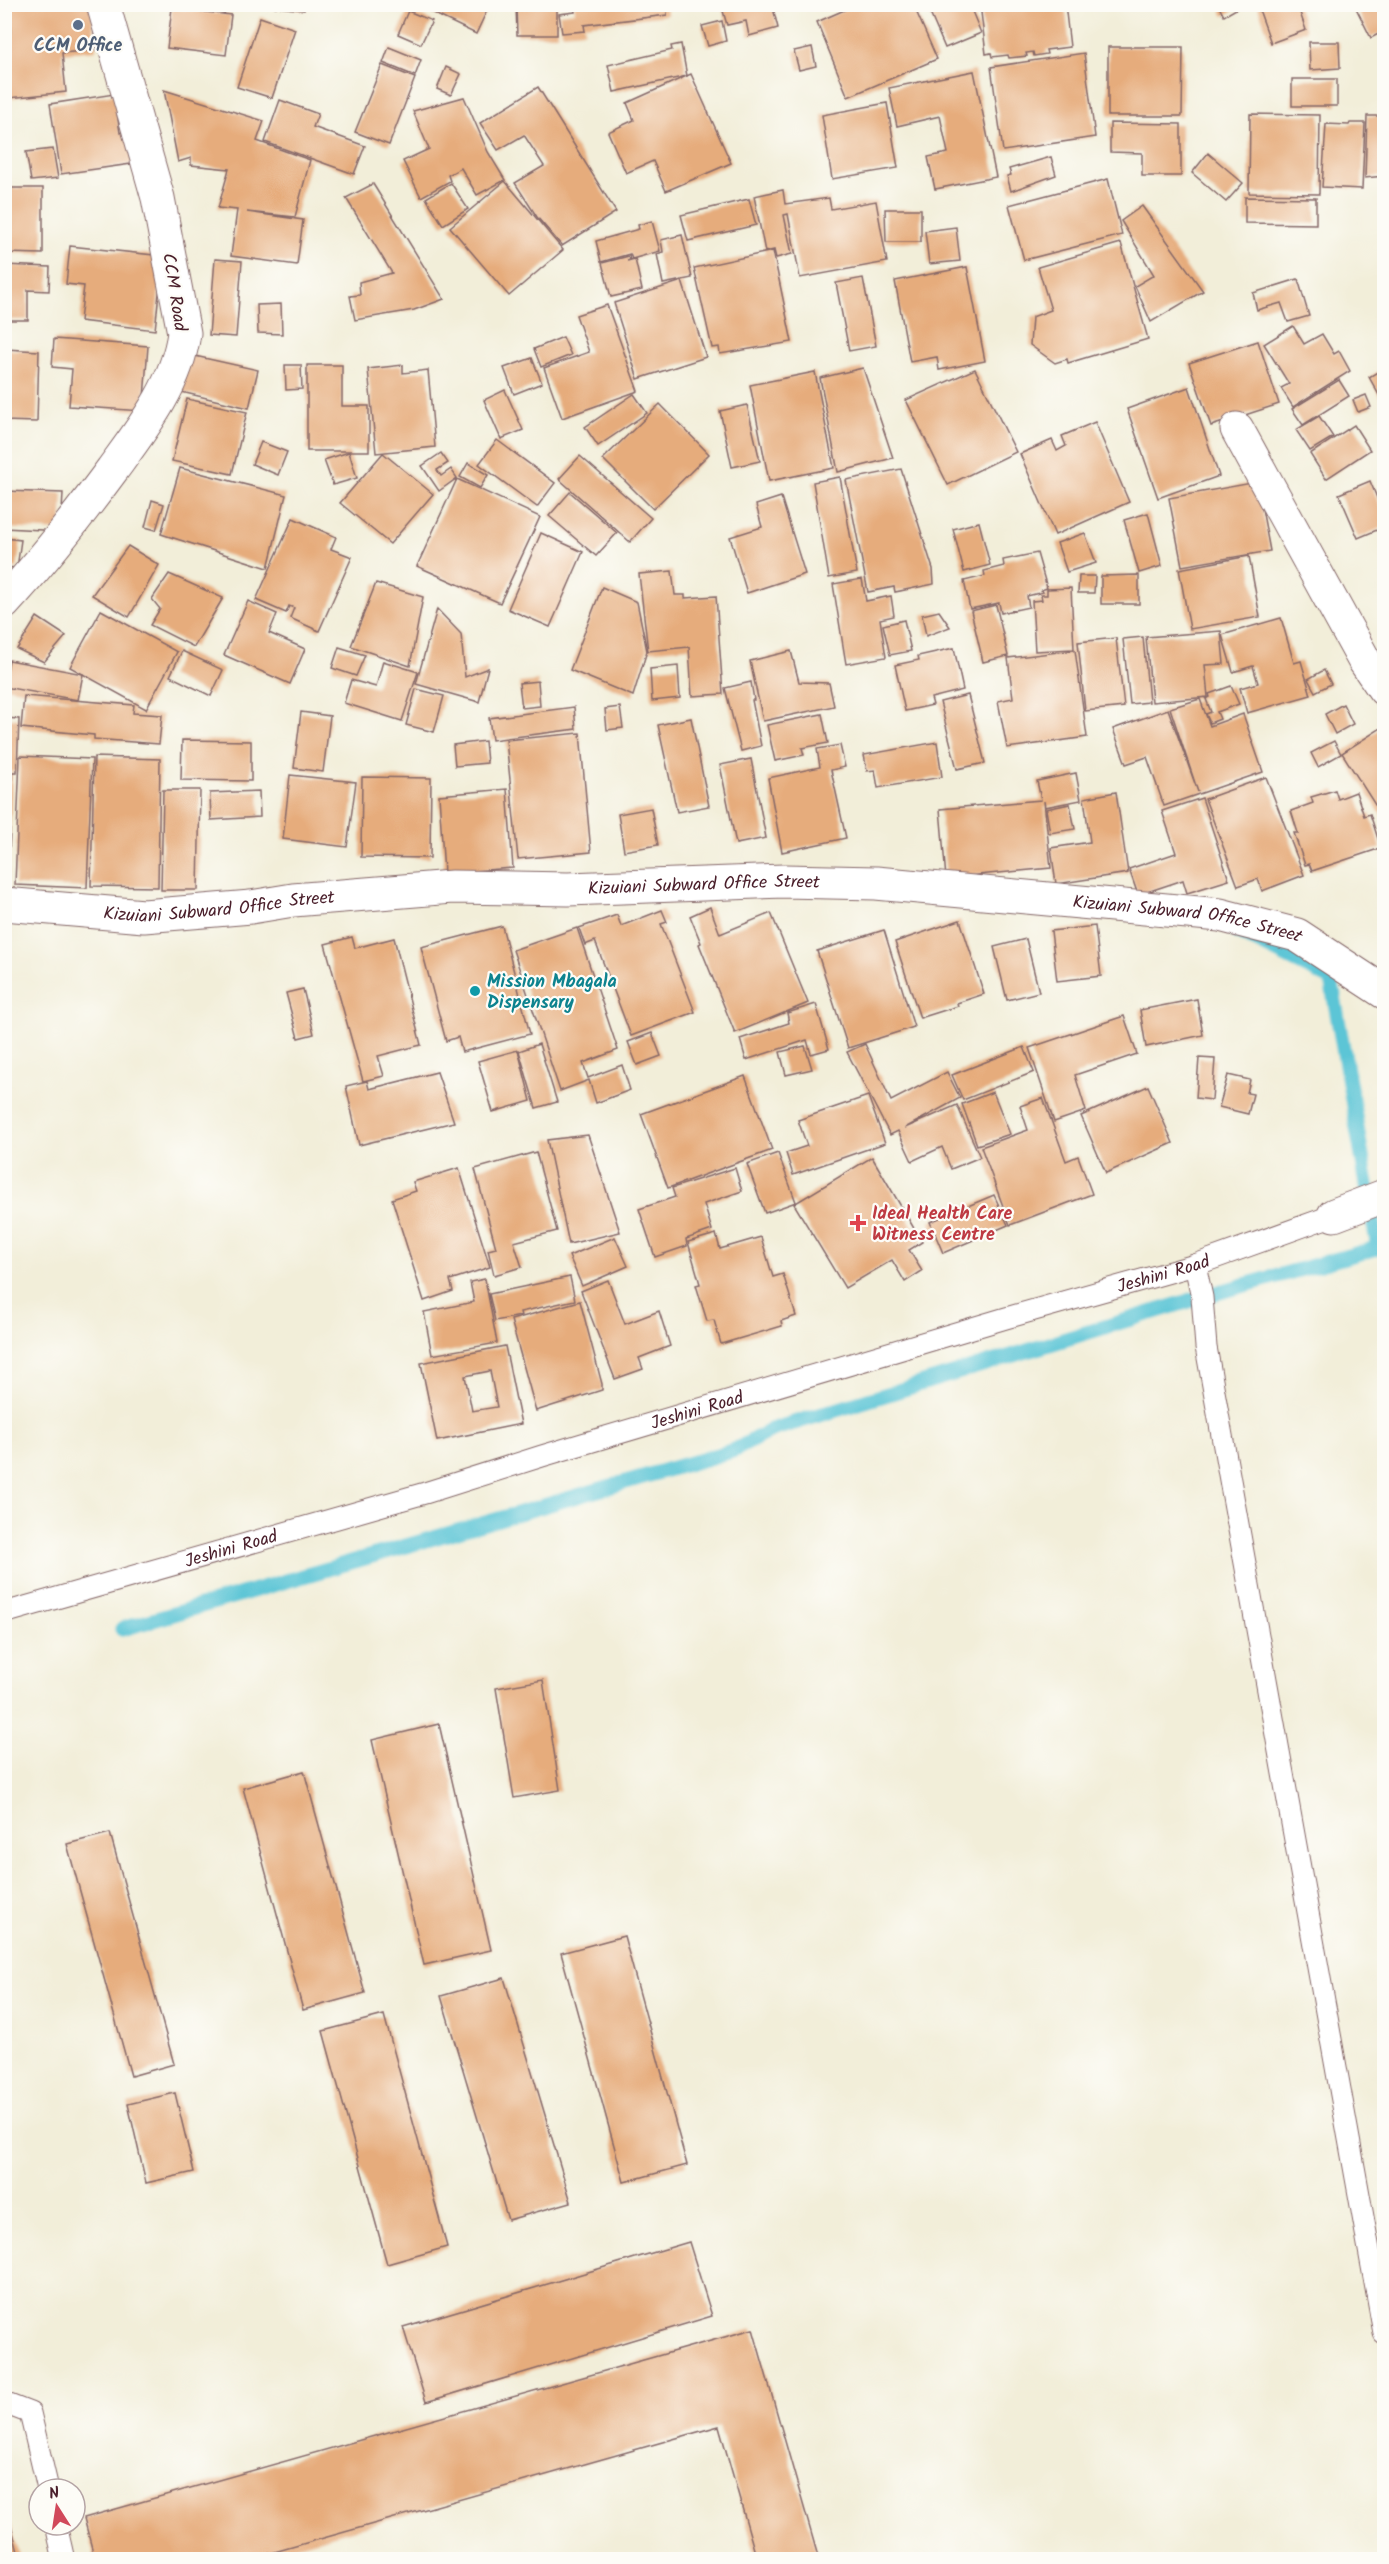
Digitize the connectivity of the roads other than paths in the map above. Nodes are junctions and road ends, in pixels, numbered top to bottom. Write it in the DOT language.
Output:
graph roads {
  1 [pos="104,4"];
  2 [pos="1237,429"];
  3 [pos="4,603"];
  4 [pos="1384,689"];
  5 [pos="4,904"];
  6 [pos="1384,992"];
  7 [pos="1384,1196"];
  8 [pos="1334,1215"];
  9 [pos="1194,1265"];
  10 [pos="4,1613"];
  11 [pos="1384,2333"];
  12 [pos="4,2403"];
  13 [pos="45,2477"];
  14 [pos="59,2537"];
  15 [pos="64,2559"];
  1 -- 3 [label="street, CCM Road"];
  2 -- 4 [label="street"];
  5 -- 6 [label="street, Kizuiani Subward Office Street"];
  7 -- 8 [label="street, Jeshini Road"];
  8 -- 9 [label="lane, Jeshini Road"];
  9 -- 10 [label="lane, Jeshini Road"];
  9 -- 11 [label="lane"];
  12 -- 13 [label="lane"];
  14 -- 15 [label="lane"];
}
